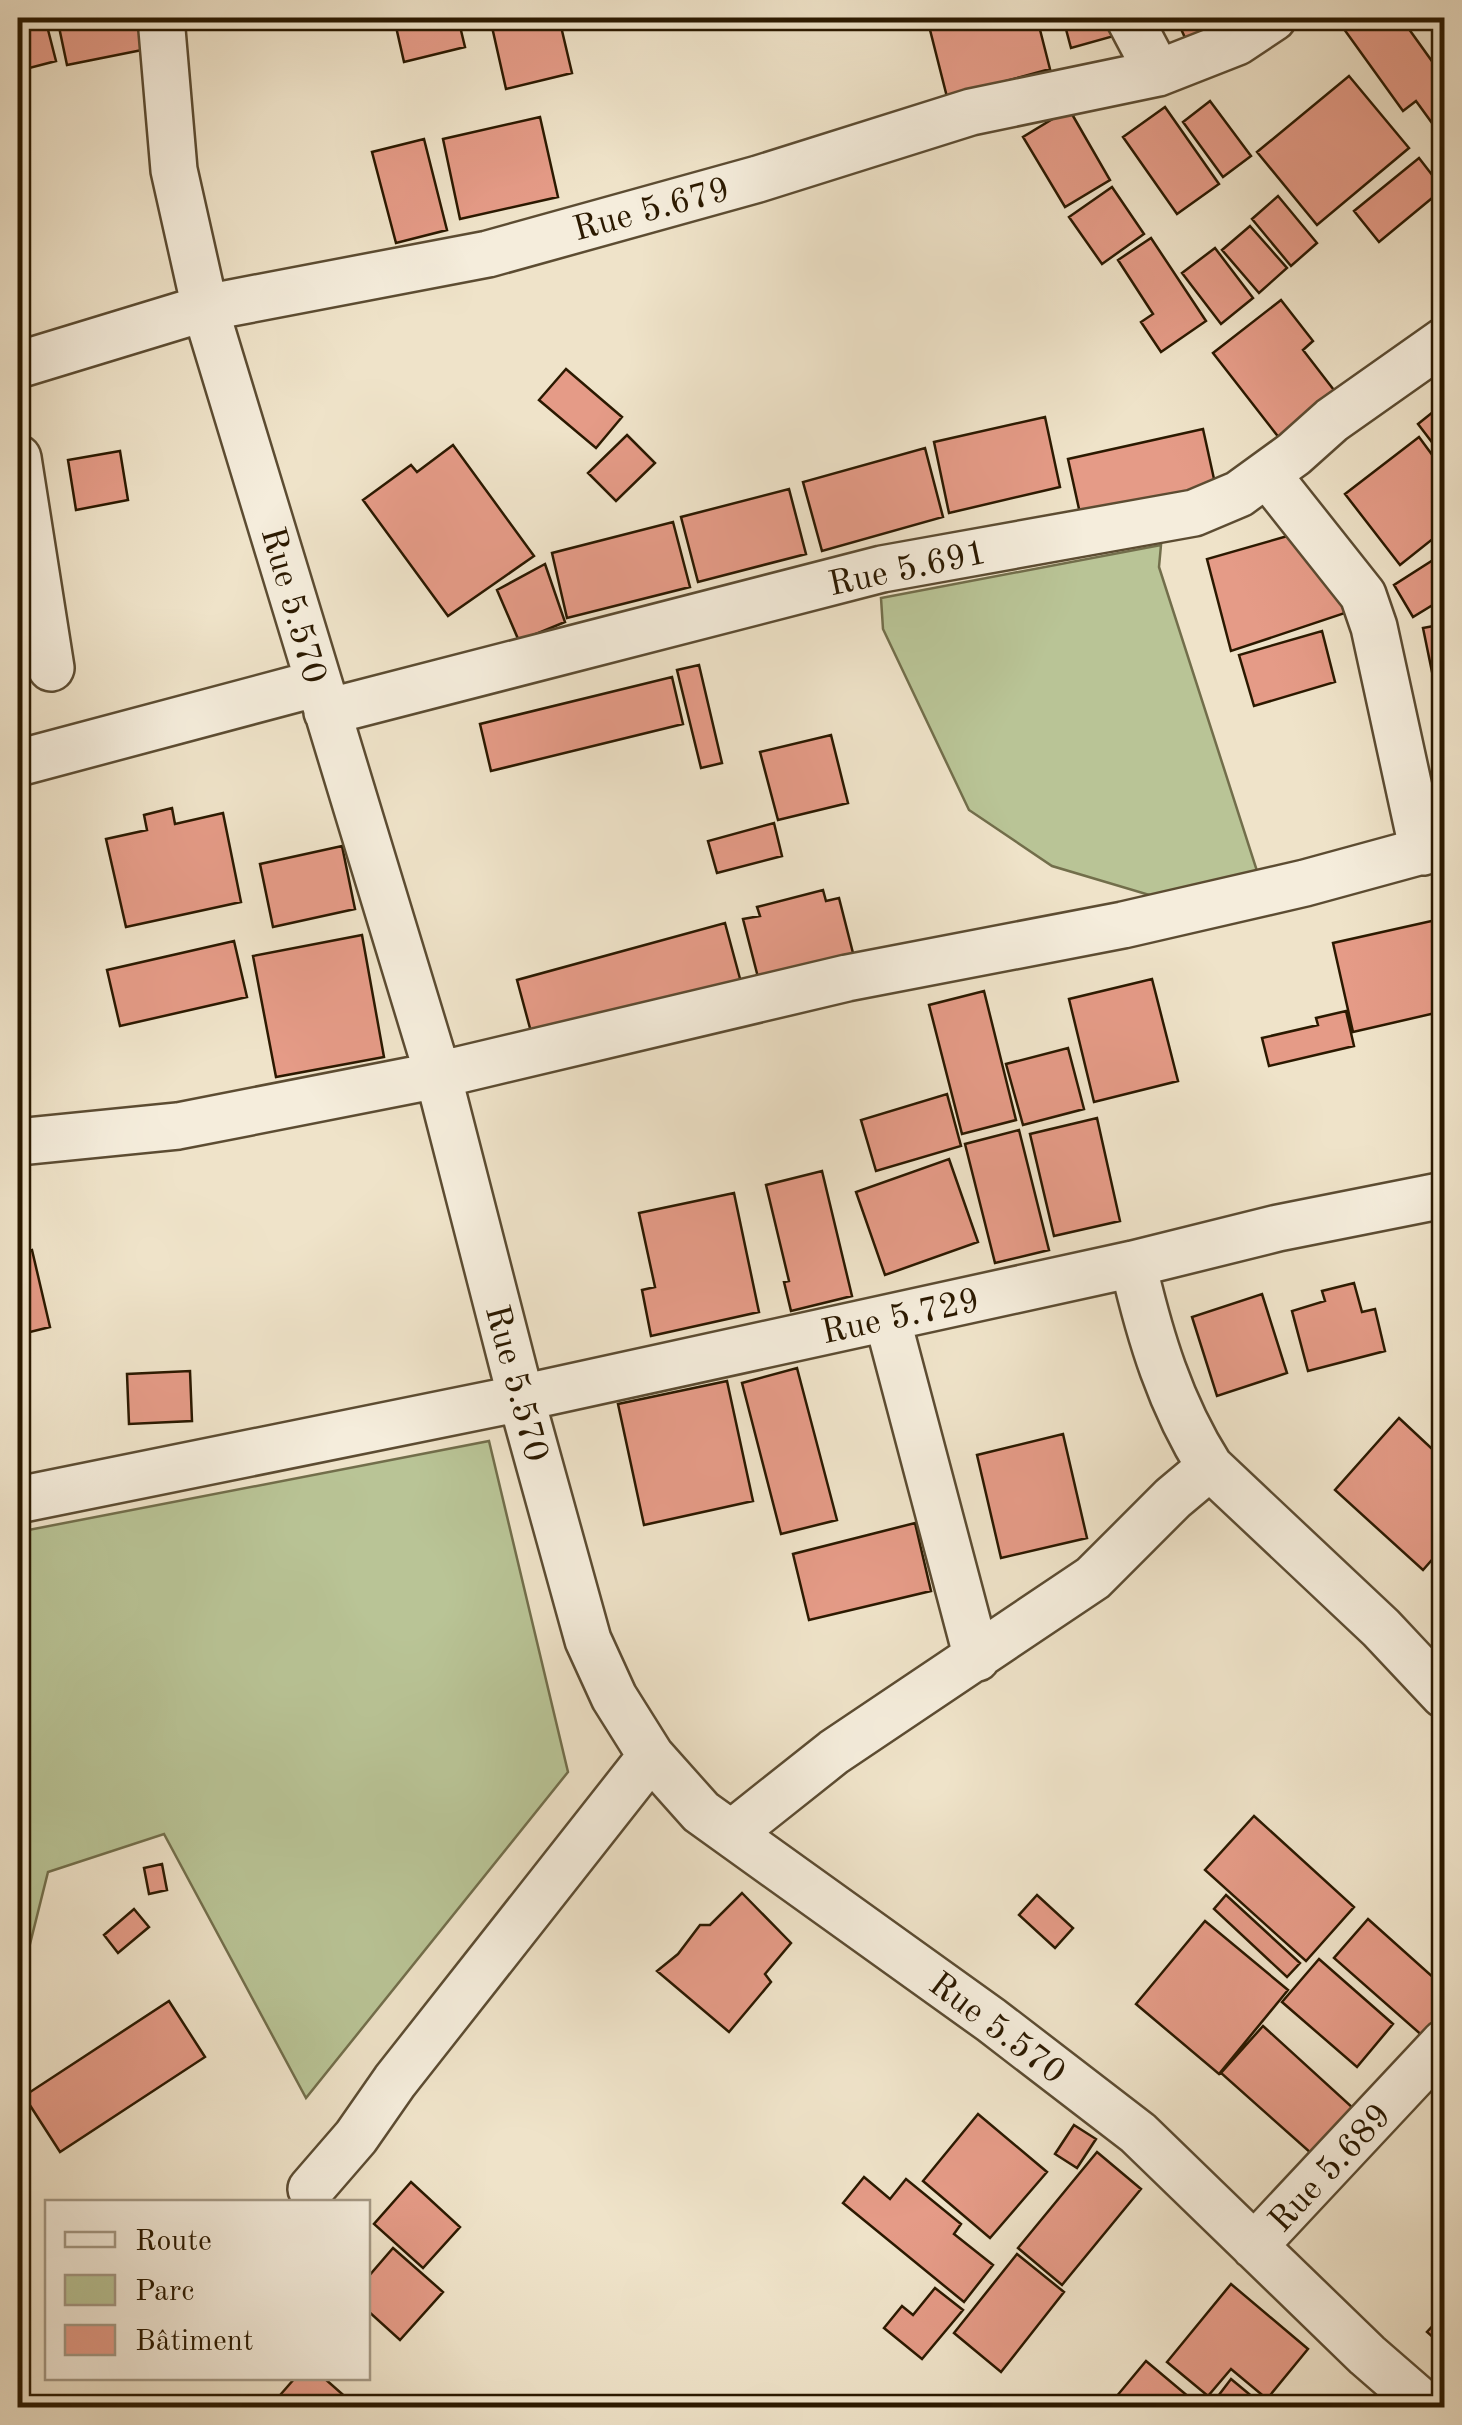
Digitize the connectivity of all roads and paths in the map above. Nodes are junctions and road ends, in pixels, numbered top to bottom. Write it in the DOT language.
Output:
graph roads {
  1 [pos="161,18"];
  2 [pos="1129,18"];
  3 [pos="1273,18"];
  4 [pos="1158,73"];
  5 [pos="204,308"];
  6 [pos="1444,341"];
  7 [pos="18,365"];
  8 [pos="18,458"];
  9 [pos="1267,474"];
  10 [pos="51,668"];
  11 [pos="322,697"];
  12 [pos="18,762"];
  13 [pos="1434,849"];
  14 [pos="438,1075"];
  15 [pos="18,1142"];
  16 [pos="1444,1195"];
  17 [pos="1133,1264"];
  18 [pos="887,1318"];
  19 [pos="521,1398"];
  20 [pos="1210,1468"];
  21 [pos="18,1500"];
  22 [pos="977,1658"];
  23 [pos="1444,1696"];
  24 [pos="652,1756"];
  25 [pos="732,1833"];
  26 [pos="1444,2043"];
  27 [pos="311,2189"];
  28 [pos="1254,2246"];
  29 [pos="1428,2408"];
  1 -- 5 [label="street, Rue 5.570"];
  2 -- 4 [label="street"];
  3 -- 4 [label="street, Rue 5.679"];
  4 -- 5 [label="street, Rue 5.679"];
  5 -- 7 [label="street, Rue 5.679"];
  5 -- 11 [label="street, Rue 5.570"];
  6 -- 9 [label="street, Rue 5.691"];
  8 -- 10 [label="street"];
  9 -- 11 [label="street, Rue 5.691"];
  9 -- 13 [label="street"];
  11 -- 12 [label="street, Rue 5.691"];
  11 -- 14 [label="street, Rue 5.570"];
  13 -- 14 [label="street"];
  14 -- 15 [label="street"];
  14 -- 19 [label="street, Rue 5.570"];
  16 -- 17 [label="street, Rue 5.729"];
  17 -- 18 [label="street, Rue 5.729"];
  17 -- 20 [label="street"];
  18 -- 19 [label="street, Rue 5.729"];
  18 -- 22 [label="street"];
  19 -- 21 [label="street, Rue 5.729"];
  19 -- 24 [label="street, Rue 5.570"];
  20 -- 22 [label="street"];
  20 -- 23 [label="street"];
  22 -- 25 [label="street"];
  24 -- 25 [label="street, Rue 5.570"];
  24 -- 27 [label="street"];
  25 -- 28 [label="street, Rue 5.570"];
  26 -- 28 [label="street, Rue 5.689"];
  28 -- 29 [label="street, Rue 5.570"];
}
